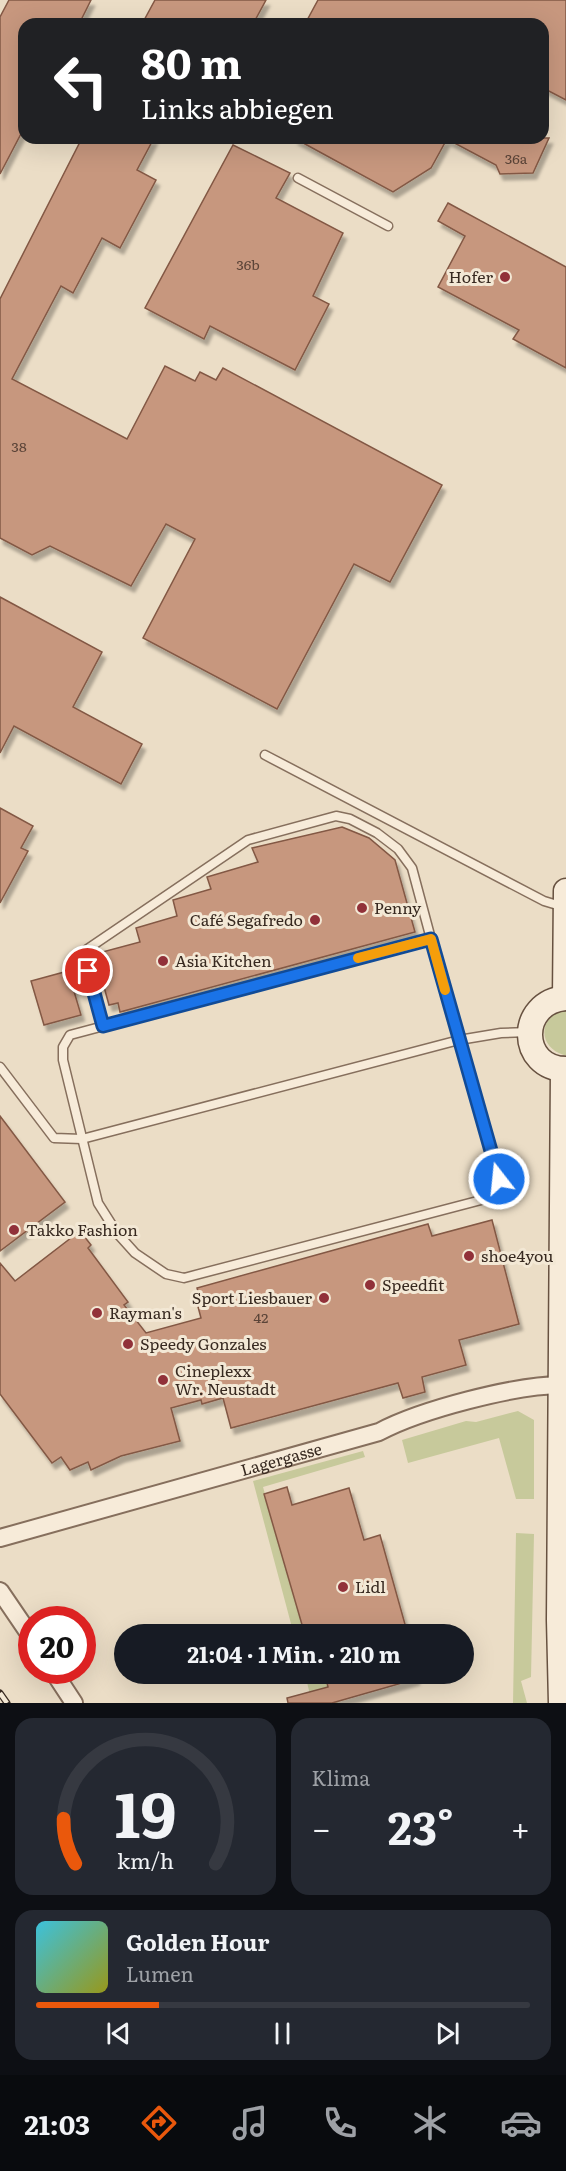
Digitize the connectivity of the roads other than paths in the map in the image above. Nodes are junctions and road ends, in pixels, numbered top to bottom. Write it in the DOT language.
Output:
graph roads {
  1 [pos="298,178"];
  2 [pos="388,226"];
  3 [pos="265,755"];
  4 [pos="565,899"];
  5 [pos="431,939"];
  6 [pos="566,998"];
  7 [pos="103,1026"];
  8 [pos="529,1032"];
  9 [pos="459,1040"];
  10 [pos="0,1067"];
  11 [pos="565,1069"];
  12 [pos="82,1139"];
  13 [pos="562,1385"];
  14 [pos="0,1538"];
  15 [pos="0,1591"];
  16 [pos="18,1617"];
  17 [pos="62,1684"];
  18 [pos="74,1703"];
  19 [pos="561,1703"];
  1 -- 2 [label="lane"];
  3 -- 4 [label="lane"];
  4 -- 6 [label="street"];
  5 -- 7 [label="lane"];
  5 -- 7 [label="lane"];
  5 -- 9 [label="lane"];
  6 -- 8 [label="street"];
  7 -- 12 [label="lane"];
  8 -- 9 [label="lane"];
  8 -- 11 [label="street"];
  9 -- 12 [label="lane"];
  9 -- 12 [label="lane"];
  10 -- 12 [label="lane"];
  11 -- 13 [label="street"];
  13 -- 14 [label="street, Lagergasse"];
  13 -- 19 [label="street"];
  15 -- 16 [label="street"];
  17 -- 18 [label="street"];
}
